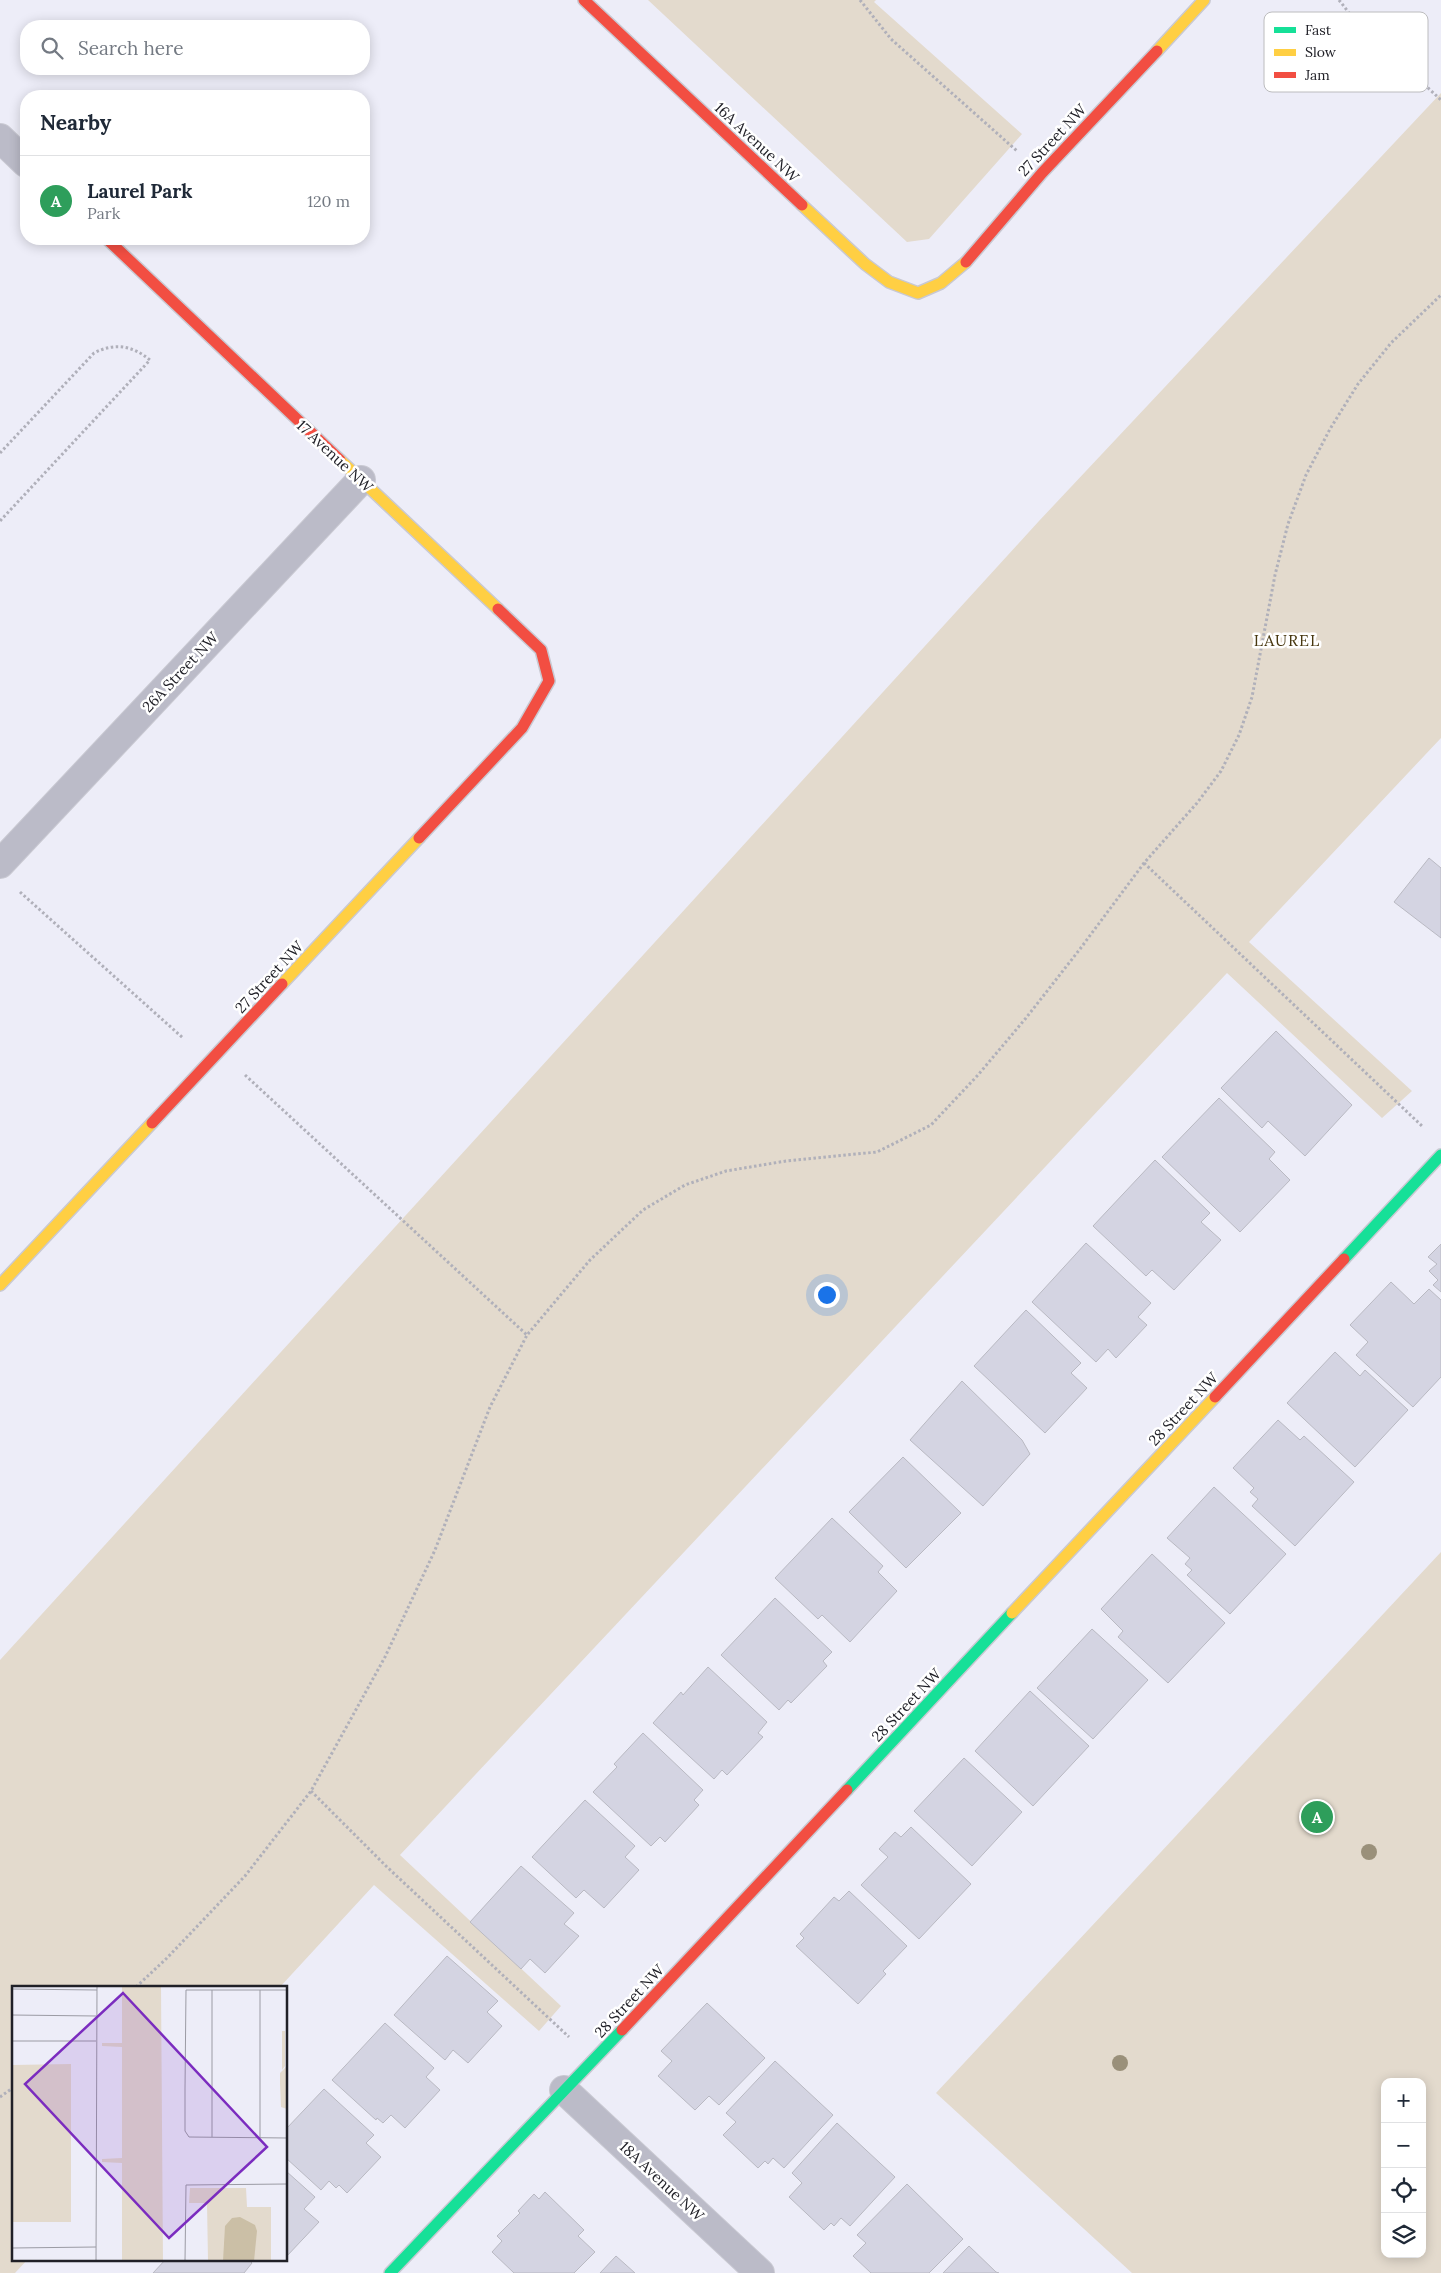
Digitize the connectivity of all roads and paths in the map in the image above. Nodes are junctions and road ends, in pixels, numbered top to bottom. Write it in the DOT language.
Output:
graph roads {
  1 [pos="584,0"];
  2 [pos="860,0"];
  3 [pos="1204,0"];
  4 [pos="1338,0"];
  5 [pos="1348,12"];
  6 [pos="1428,88"];
  7 [pos="1441,100"];
  8 [pos="0,138"];
  9 [pos="20,157"];
  10 [pos="1042,173"];
  11 [pos="112,245"];
  12 [pos="918,293"];
  13 [pos="1441,295"];
  14 [pos="0,453"];
  15 [pos="361,480"];
  16 [pos="0,521"];
  17 [pos="550,681"];
  18 [pos="1144,862"];
  19 [pos="0,864"];
  20 [pos="18,891"];
  21 [pos="180,1037"];
  22 [pos="245,1075"];
  23 [pos="1426,1130"];
  24 [pos="1441,1154"];
  25 [pos="0,1285"];
  26 [pos="527,1336"];
  27 [pos="311,1791"];
  28 [pos="137,1986"];
  29 [pos="594,2060"];
  30 [pos="12,2088"];
  31 [pos="564,2090"];
  32 [pos="0,2097"];
  33 [pos="390,2273"];
  34 [pos="760,2273"];
  1 -- 12 [label="street, 16A Avenue NW"];
  2 -- 10 [label="path"];
  3 -- 10 [label="street, 27 Street NW"];
  4 -- 5 [label="path"];
  6 -- 7 [label="path"];
  8 -- 9 [label="street"];
  10 -- 12 [label="street, 27 Street NW"];
  11 -- 15 [label="street, 17 Avenue NW"];
  13 -- 18 [label="path"];
  14 -- 16 [label="path"];
  15 -- 17 [label="street, 17 Avenue NW"];
  15 -- 19 [label="street, 26A Street NW"];
  17 -- 25 [label="street, 27 Street NW"];
  18 -- 23 [label="path"];
  18 -- 26 [label="path"];
  20 -- 21 [label="path"];
  22 -- 26 [label="path"];
  24 -- 29 [label="street, 28 Street NW"];
  26 -- 27 [label="path"];
  27 -- 28 [label="path"];
  27 -- 29 [label="path"];
  29 -- 31 [label="street, 28 Street NW"];
  30 -- 32 [label="path"];
  31 -- 33 [label="street, 28 Street NW"];
  31 -- 34 [label="street, 18A Avenue NW"];
}
